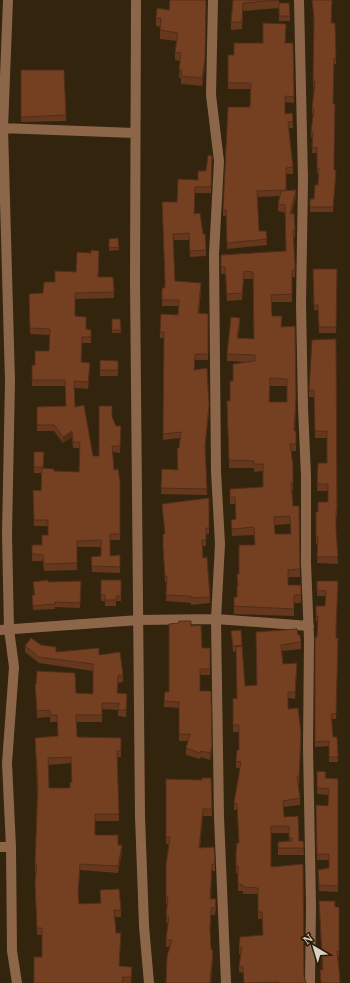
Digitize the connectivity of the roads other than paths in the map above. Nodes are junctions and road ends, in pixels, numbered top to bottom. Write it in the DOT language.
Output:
graph roads {
  1 [pos="8,0"];
  2 [pos="136,0"];
  3 [pos="213,0"];
  4 [pos="299,0"];
  5 [pos="2,128"];
  6 [pos="135,133"];
  7 [pos="4,368"];
  8 [pos="216,619"];
  9 [pos="138,620"];
  10 [pos="309,626"];
  11 [pos="4,629"];
  12 [pos="0,847"];
  13 [pos="11,848"];
  14 [pos="17,983"];
  15 [pos="149,983"];
  16 [pos="226,983"];
  17 [pos="310,983"];
  1 -- 5 [label="street"];
  2 -- 6 [label="street"];
  3 -- 8 [label="street"];
  4 -- 10 [label="street"];
  5 -- 6 [label="street"];
  5 -- 7 [label="street"];
  6 -- 9 [label="street"];
  7 -- 11 [label="street"];
  8 -- 9 [label="street"];
  8 -- 10 [label="street"];
  8 -- 16 [label="street"];
  9 -- 11 [label="street"];
  9 -- 15 [label="street"];
  10 -- 17 [label="street"];
  11 -- 13 [label="street"];
  12 -- 13 [label="street"];
  13 -- 14 [label="street"];
}
